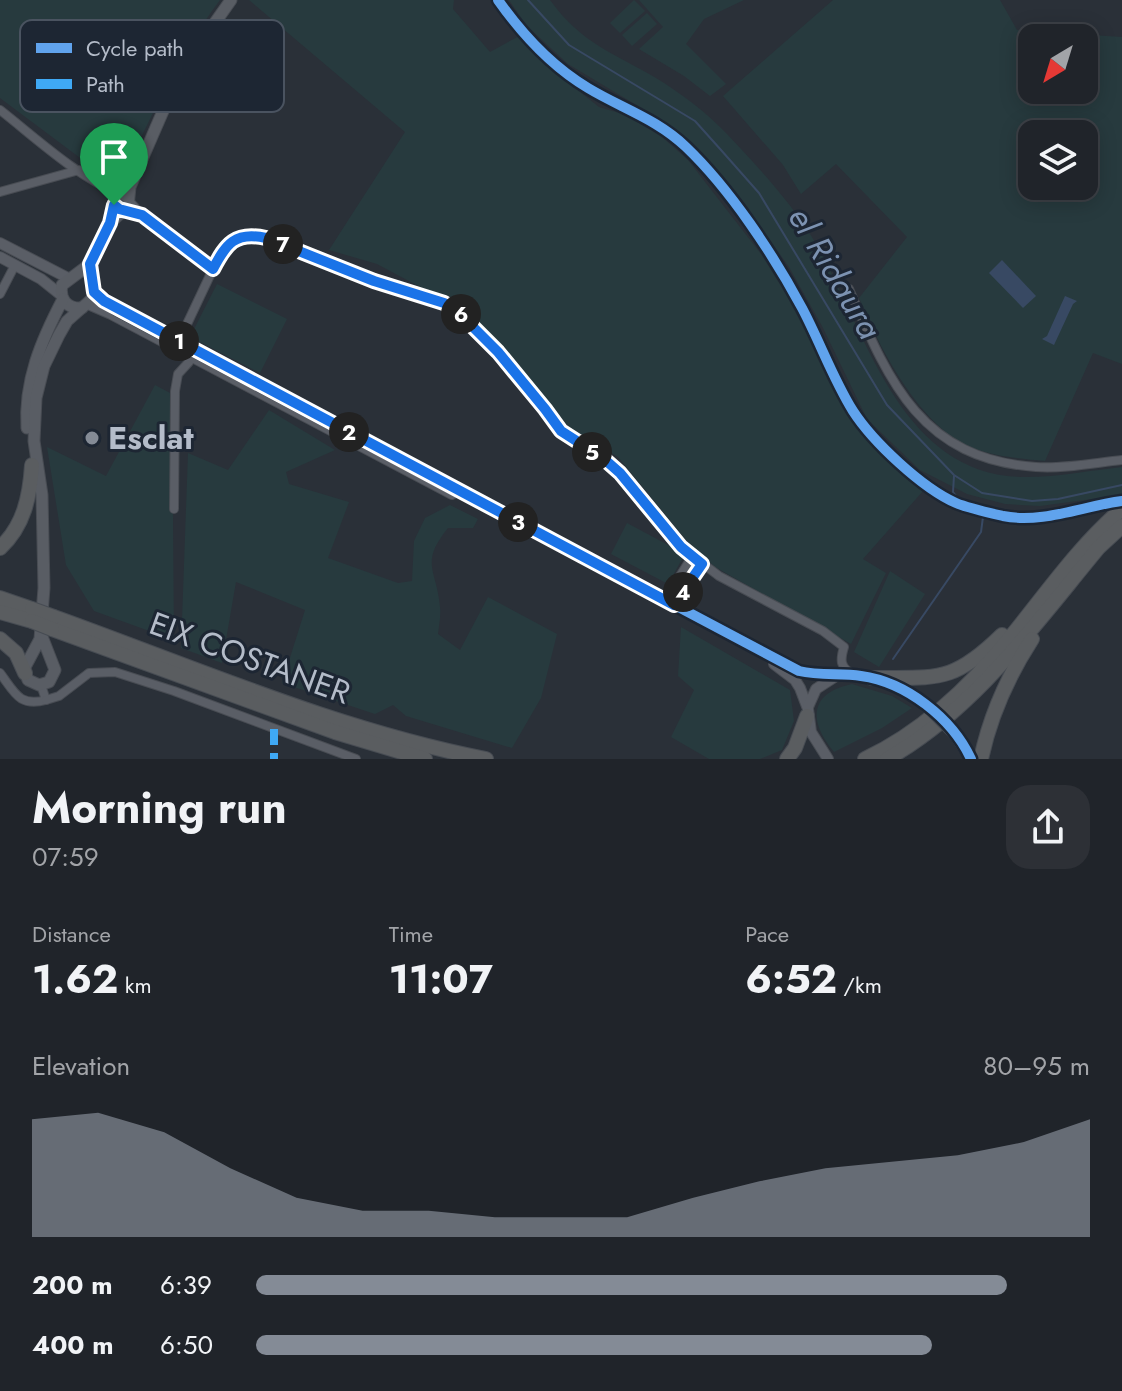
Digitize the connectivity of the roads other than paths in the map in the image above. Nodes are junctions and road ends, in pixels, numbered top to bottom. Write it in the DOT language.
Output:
graph roads {
  1 [pos="231,0"];
  2 [pos="217,20"];
  3 [pos="0,110"];
  4 [pos="162,112"];
  5 [pos="79,170"];
  6 [pos="0,192"];
  7 [pos="121,198"];
  8 [pos="0,243"];
  9 [pos="0,257"];
  10 [pos="90,264"];
  11 [pos="15,265"];
  12 [pos="213,269"];
  13 [pos="70,277"];
  14 [pos="92,288"];
  15 [pos="849,289"];
  16 [pos="0,294"];
  17 [pos="62,297"];
  18 [pos="85,306"];
  19 [pos="179,341"];
  20 [pos="189,362"];
  21 [pos="1122,460"];
  22 [pos="32,465"];
  23 [pos="42,495"];
  24 [pos="174,509"];
  25 [pos="1122,509"];
  26 [pos="1122,526"];
  27 [pos="0,548"];
  28 [pos="692,557"];
  29 [pos="702,564"];
  30 [pos="1045,593"];
  31 [pos="0,598"];
  32 [pos="670,602"];
  33 [pos="1047,610"];
  34 [pos="0,612"];
  35 [pos="42,622"];
  36 [pos="0,639"];
  37 [pos="842,656"];
  38 [pos="51,660"];
  39 [pos="27,666"];
  40 [pos="0,673"];
  41 [pos="825,675"];
  42 [pos="838,675"];
  43 [pos="853,675"];
  44 [pos="872,678"];
  45 [pos="41,685"];
  46 [pos="46,700"];
  47 [pos="808,713"];
  48 [pos="826,757"];
  49 [pos="356,759"];
  50 [pos="425,759"];
  51 [pos="486,759"];
  52 [pos="787,759"];
  53 [pos="865,759"];
  54 [pos="887,759"];
  55 [pos="971,759"];
  56 [pos="981,759"];
  1 -- 2 [label="main road"];
  3 -- 5 [label="street"];
  4 -- 7 [label="main road"];
  5 -- 6 [label="street"];
  5 -- 7 [label="street"];
  7 -- 10 [label="main road"];
  7 -- 12 [label="street"];
  8 -- 13 [label="street"];
  9 -- 11 [label="street"];
  10 -- 13 [label="main road"];
  10 -- 14 [label="main road"];
  11 -- 16 [label="street"];
  11 -- 17 [label="street"];
  12 -- 19 [label="street"];
  12 -- 28 [label="street"];
  13 -- 14 [label="main road"];
  13 -- 17 [label="main road"];
  14 -- 18 [label="main road"];
  14 -- 19 [label="street"];
  15 -- 21 [label="street"];
  17 -- 18 [label="main road"];
  17 -- 22 [label="main road"];
  18 -- 23 [label="main road"];
  18 -- 47 [label="street"];
  19 -- 32 [label="street"];
  20 -- 24 [label="street"];
  22 -- 23 [label="main road"];
  22 -- 27 [label="highway"];
  23 -- 35 [label="main road"];
  25 -- 30 [label="highway"];
  26 -- 33 [label="highway"];
  28 -- 29 [label="street"];
  28 -- 32 [label="street"];
  29 -- 32 [label="street"];
  29 -- 37 [label="street"];
  30 -- 44 [label="highway"];
  30 -- 53 [label="highway"];
  31 -- 35 [label="highway, EIX COSTANER"];
  32 -- 41 [label="street"];
  33 -- 54 [label="highway"];
  33 -- 56 [label="highway"];
  34 -- 35 [label="highway, EIX COSTANER"];
  35 -- 38 [label="main road"];
  35 -- 39 [label="main road"];
  35 -- 50 [label="highway, EIX COSTANER"];
  35 -- 51 [label="highway, EIX COSTANER"];
  36 -- 39 [label="highway"];
  37 -- 41 [label="street"];
  37 -- 43 [label="street"];
  38 -- 39 [label="main road"];
  38 -- 45 [label="main road"];
  39 -- 45 [label="main road"];
  40 -- 46 [label="street"];
  41 -- 42 [label="street"];
  42 -- 43 [label="street"];
  42 -- 47 [label="street"];
  43 -- 44 [label="street"];
  44 -- 55 [label="street, bridge"];
  45 -- 46 [label="street"];
  46 -- 49 [label="street"];
  47 -- 48 [label="street"];
  47 -- 52 [label="highway"];
}
